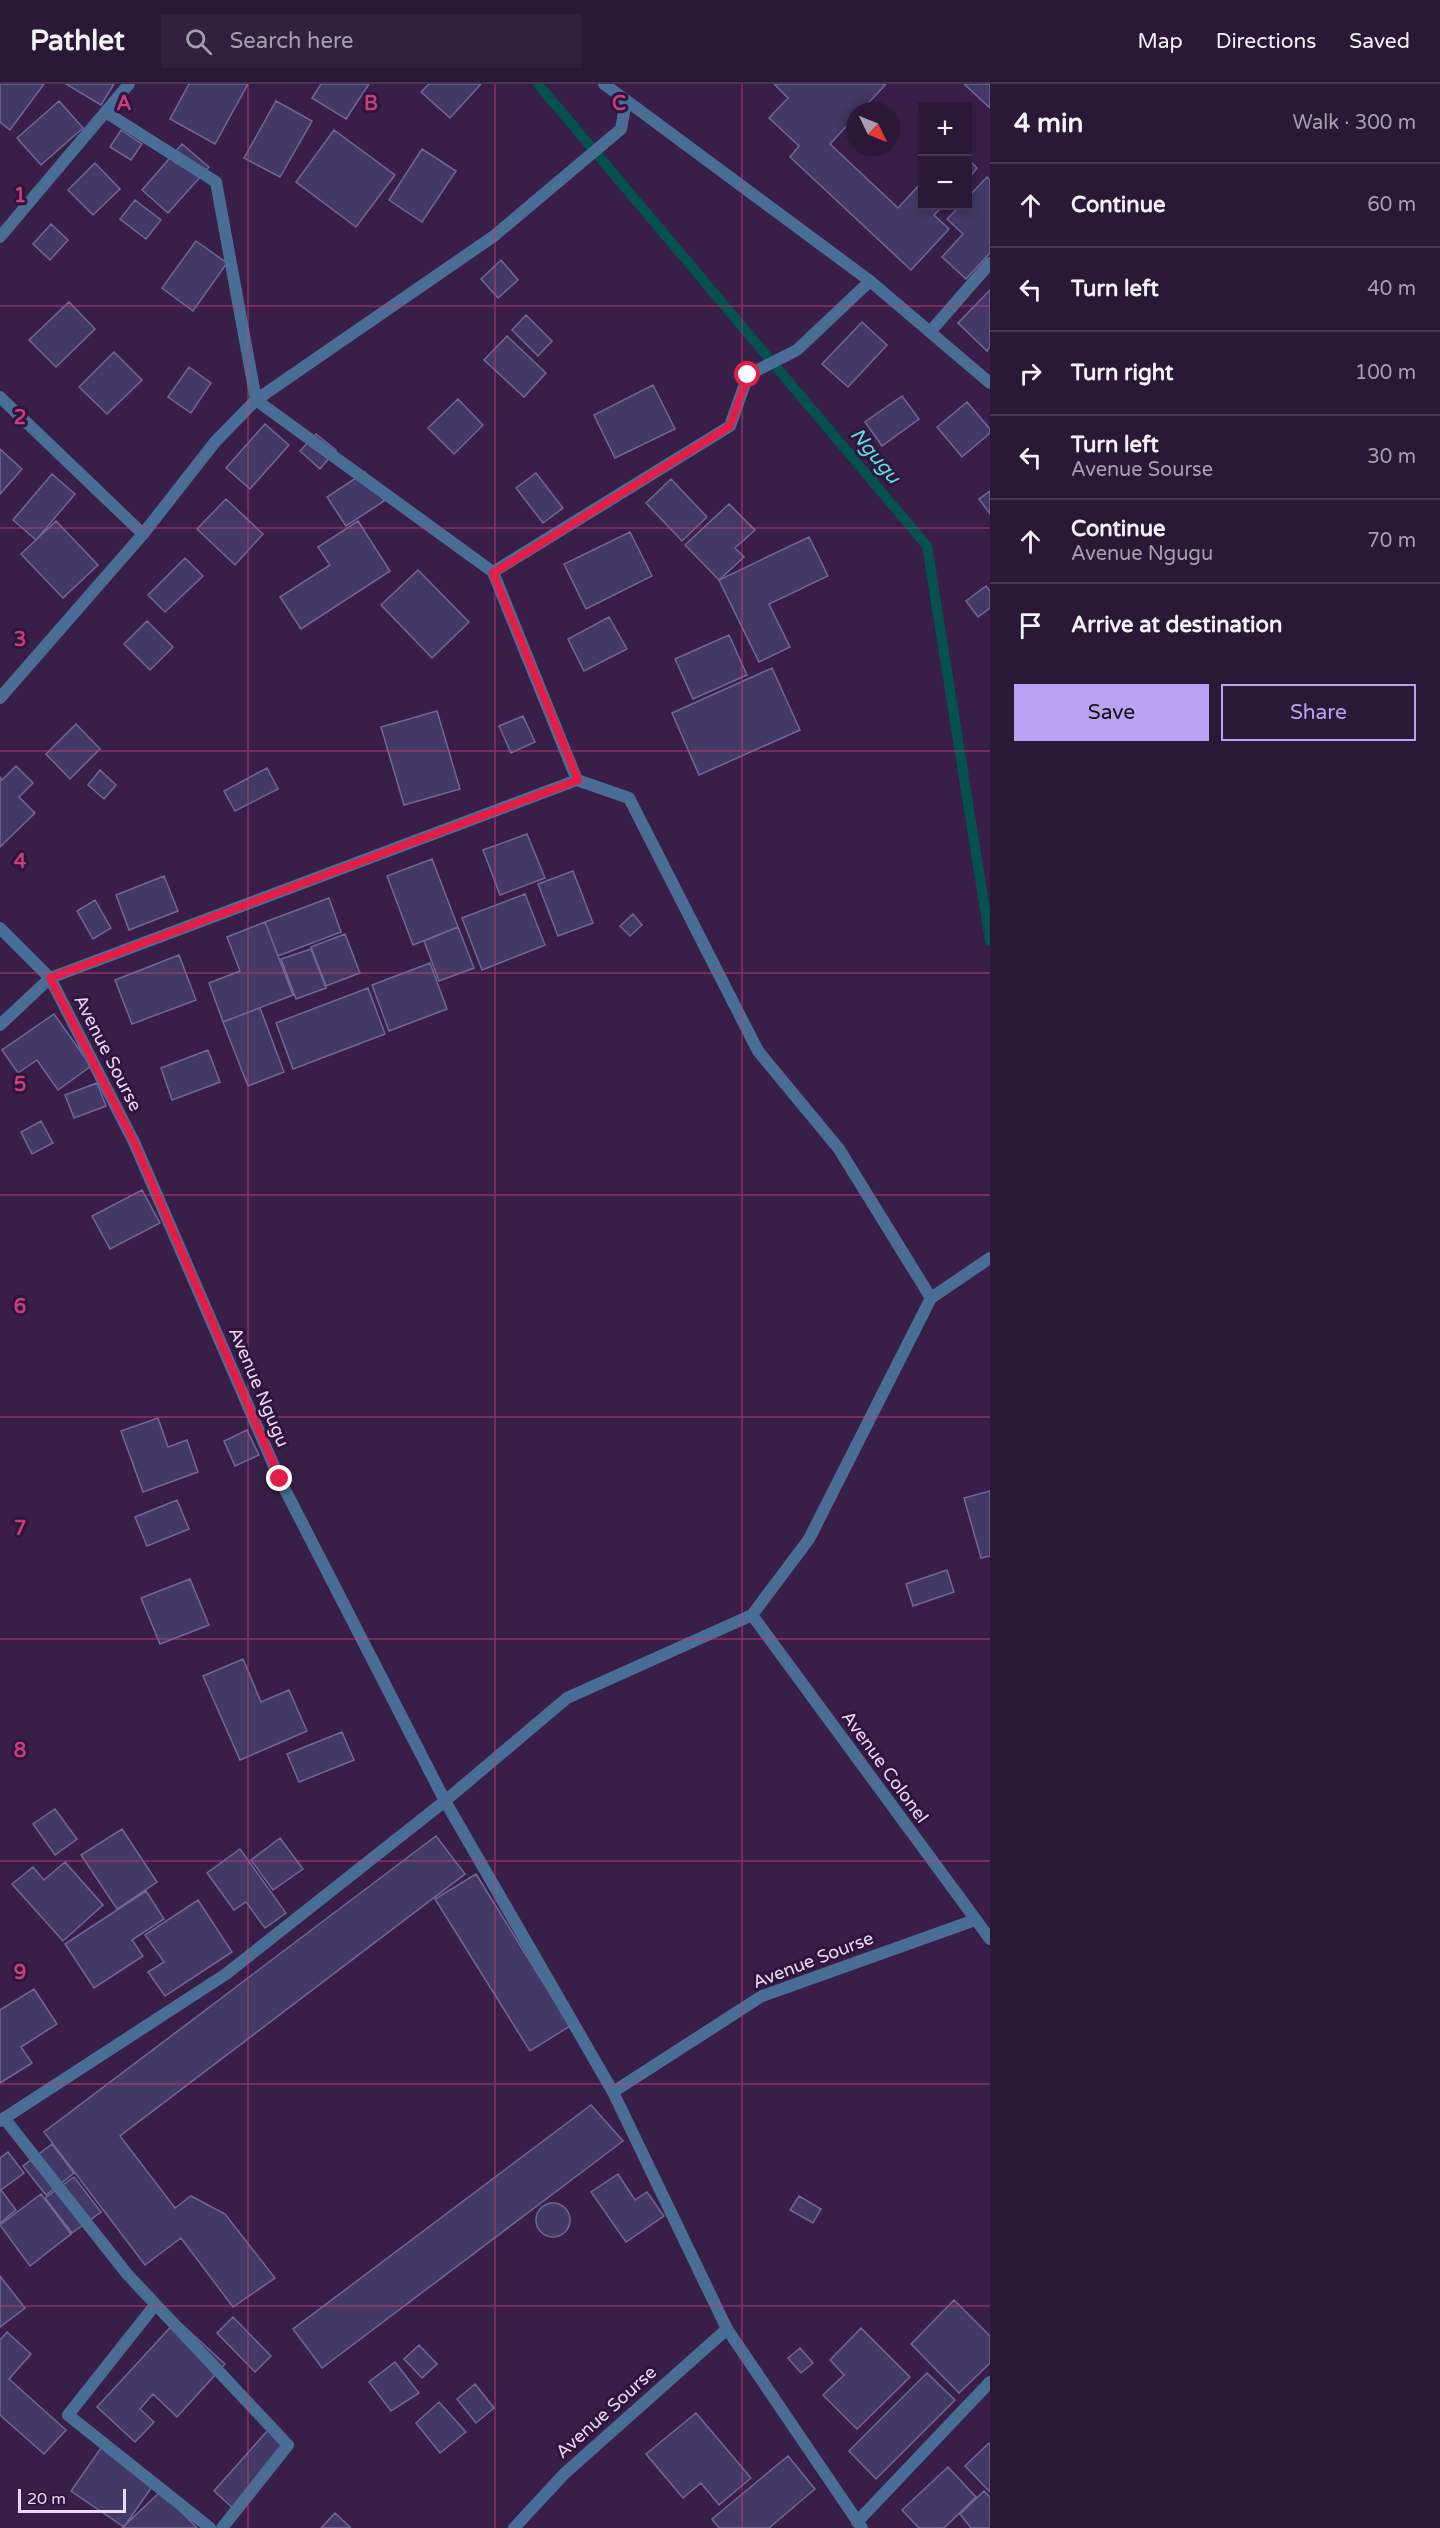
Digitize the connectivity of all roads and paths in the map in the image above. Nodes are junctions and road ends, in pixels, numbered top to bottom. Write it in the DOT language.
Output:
graph roads {
  1 [pos="129,84"];
  2 [pos="604,84"];
  3 [pos="626,102"];
  4 [pos="106,113"];
  5 [pos="0,237"];
  6 [pos="990,263"];
  7 [pos="870,281"];
  8 [pos="930,332"];
  9 [pos="990,383"];
  10 [pos="0,397"];
  11 [pos="256,400"];
  12 [pos="143,534"];
  13 [pos="493,573"];
  14 [pos="0,698"];
  15 [pos="578,780"];
  16 [pos="0,928"];
  17 [pos="50,978"];
  18 [pos="0,1025"];
  19 [pos="134,1142"];
  20 [pos="990,1258"];
  21 [pos="931,1298"];
  22 [pos="752,1615"];
  23 [pos="445,1801"];
  24 [pos="975,1920"];
  25 [pos="990,1939"];
  26 [pos="613,2092"];
  27 [pos="2,2119"];
  28 [pos="155,2305"];
  29 [pos="727,2329"];
  30 [pos="990,2382"];
  31 [pos="859,2525"];
  32 [pos="210,2528"];
  33 [pos="222,2528"];
  34 [pos="514,2528"];
  1 -- 4 [label="street"];
  2 -- 3 [label="street"];
  3 -- 7 [label="street"];
  3 -- 11 [label="street"];
  4 -- 5 [label="street"];
  4 -- 11 [label="street"];
  6 -- 8 [label="street"];
  7 -- 8 [label="street"];
  7 -- 13 [label="street"];
  8 -- 9 [label="street"];
  10 -- 12 [label="street"];
  11 -- 12 [label="street"];
  11 -- 13 [label="street"];
  12 -- 14 [label="street"];
  13 -- 15 [label="street"];
  15 -- 17 [label="street"];
  15 -- 21 [label="street"];
  16 -- 17 [label="street, Avenue Sourse"];
  17 -- 18 [label="street"];
  17 -- 19 [label="street, Avenue Sourse"];
  19 -- 23 [label="street, Avenue Ngugu"];
  20 -- 21 [label="street"];
  21 -- 22 [label="street"];
  22 -- 23 [label="street"];
  22 -- 24 [label="street, Avenue Colonel"];
  23 -- 26 [label="street, Avenue Ngugu"];
  23 -- 27 [label="street"];
  24 -- 25 [label="street, Avenue Colonel"];
  24 -- 26 [label="street, Avenue Sourse"];
  26 -- 29 [label="street, Avenue Ngugu"];
  27 -- 28 [label="street"];
  28 -- 32 [label="street"];
  28 -- 33 [label="street"];
  29 -- 31 [label="street, Avenue Ngugu"];
  29 -- 34 [label="street, Avenue Sourse"];
  30 -- 31 [label="street"];
}
